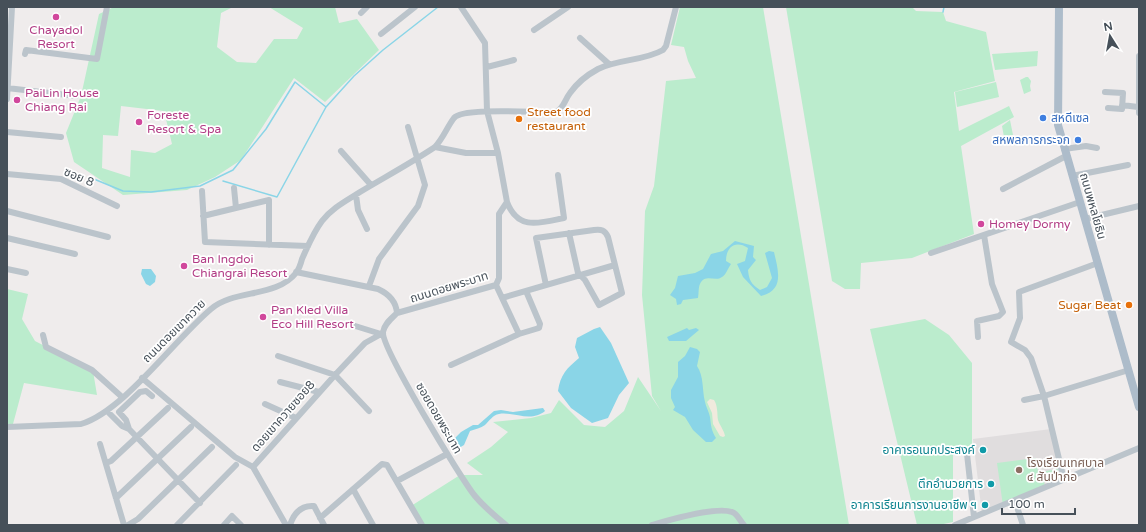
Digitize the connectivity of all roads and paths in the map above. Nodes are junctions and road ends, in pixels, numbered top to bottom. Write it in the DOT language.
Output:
graph roads {
  1 [pos="12,7"];
  2 [pos="107,7"];
  3 [pos="367,7"];
  4 [pos="415,7"];
  5 [pos="461,7"];
  6 [pos="568,7"];
  7 [pos="676,7"];
  8 [pos="1060,7"];
  9 [pos="361,13"];
  10 [pos="9,20"];
  11 [pos="534,30"];
  12 [pos="381,34"];
  13 [pos="580,38"];
  14 [pos="24,54"];
  15 [pos="8,56"];
  16 [pos="1139,56"];
  17 [pos="514,60"];
  18 [pos="608,64"];
  19 [pos="486,67"];
  20 [pos="1138,71"];
  21 [pos="8,88"];
  22 [pos="1105,92"];
  23 [pos="76,96"];
  24 [pos="7,99"];
  25 [pos="1122,105"];
  26 [pos="1108,108"];
  27 [pos="1139,110"];
  28 [pos="487,112"];
  29 [pos="408,127"];
  30 [pos="7,132"];
  31 [pos="61,136"];
  32 [pos="435,147"];
  33 [pos="1097,148"];
  34 [pos="341,151"];
  35 [pos="498,153"];
  36 [pos="1065,153"];
  37 [pos="418,158"];
  38 [pos="1128,165"];
  39 [pos="7,174"];
  40 [pos="558,175"];
  41 [pos="1072,176"];
  42 [pos="371,185"];
  43 [pos="234,188"];
  44 [pos="1004,189"];
  45 [pos="202,191"];
  46 [pos="356,195"];
  47 [pos="507,202"];
  48 [pos="1080,202"];
  49 [pos="117,206"];
  50 [pos="1139,206"];
  51 [pos="236,208"];
  52 [pos="7,211"];
  53 [pos="203,216"];
  54 [pos="1085,218"];
  55 [pos="367,229"];
  56 [pos="569,233"];
  57 [pos="984,235"];
  58 [pos="108,237"];
  59 [pos="7,238"];
  60 [pos="269,244"];
  61 [pos="308,246"];
  62 [pos="931,253"];
  63 [pos="75,254"];
  64 [pos="1098,263"];
  65 [pos="615,265"];
  66 [pos="7,269"];
  67 [pos="296,272"];
  68 [pos="26,273"];
  69 [pos="580,276"];
  70 [pos="496,285"];
  71 [pos="546,285"];
  72 [pos="369,286"];
  73 [pos="526,291"];
  74 [pos="502,298"];
  75 [pos="398,313"];
  76 [pos="352,325"];
  77 [pos="382,333"];
  78 [pos="519,334"];
  79 [pos="43,335"];
  80 [pos="978,337"];
  81 [pos="278,356"];
  82 [pos="451,365"];
  83 [pos="1129,370"];
  84 [pos="335,375"];
  85 [pos="142,378"];
  86 [pos="280,382"];
  87 [pos="1136,384"];
  88 [pos="319,392"];
  89 [pos="152,396"];
  90 [pos="1044,396"];
  91 [pos="122,397"];
  92 [pos="1024,400"];
  93 [pos="265,404"];
  94 [pos="1139,407"];
  95 [pos="168,408"];
  96 [pos="107,411"];
  97 [pos="369,411"];
  98 [pos="296,418"];
  99 [pos="7,427"];
  100 [pos="191,427"];
  101 [pos="129,428"];
  102 [pos="137,438"];
  103 [pos="100,444"];
  104 [pos="212,446"];
  105 [pos="1139,448"];
  106 [pos="447,454"];
  107 [pos="967,454"];
  108 [pos="157,458"];
  109 [pos="106,463"];
  110 [pos="236,465"];
  111 [pos="254,467"];
  112 [pos="178,480"];
  113 [pos="1064,480"];
  114 [pos="397,481"];
  115 [pos="353,489"];
  116 [pos="116,498"];
  117 [pos="1015,501"];
  118 [pos="200,503"];
  119 [pos="974,517"];
  120 [pos="320,518"];
  121 [pos="124,525"];
  122 [pos="128,525"];
  123 [pos="177,525"];
  124 [pos="224,525"];
  125 [pos="241,525"];
  126 [pos="286,525"];
  127 [pos="290,525"];
  128 [pos="324,525"];
  129 [pos="373,525"];
  130 [pos="422,525"];
  131 [pos="505,525"];
  132 [pos="652,525"];
  133 [pos="744,525"];
  134 [pos="955,525"];
  135 [pos="1023,525"];
  1 -- 10 [label="street"];
  2 -- 14 [label="street"];
  3 -- 9 [label="street"];
  4 -- 12 [label="street"];
  5 -- 19 [label="street"];
  6 -- 11 [label="street"];
  7 -- 18 [label="street"];
  8 -- 36 [label="main road, ถนนพหลโยธิน"];
  10 -- 15 [label="street"];
  13 -- 18 [label="street"];
  15 -- 21 [label="street"];
  16 -- 20 [label="street"];
  17 -- 19 [label="street"];
  18 -- 28 [label="street"];
  19 -- 28 [label="street"];
  20 -- 27 [label="street"];
  21 -- 23 [label="street"];
  21 -- 24 [label="street"];
  22 -- 25 [label="street"];
  25 -- 26 [label="street"];
  25 -- 27 [label="street"];
  28 -- 32 [label="street"];
  28 -- 35 [label="street"];
  29 -- 37 [label="street"];
  30 -- 31 [label="street"];
  32 -- 35 [label="street"];
  32 -- 37 [label="street"];
  33 -- 36 [label="street"];
  34 -- 42 [label="street"];
  35 -- 47 [label="street"];
  36 -- 41 [label="main road, ถนนพหลโยธิน"];
  36 -- 44 [label="street"];
  37 -- 42 [label="street"];
  37 -- 72 [label="street"];
  38 -- 41 [label="street"];
  39 -- 49 [label="street, ซอย 8"];
  40 -- 47 [label="street"];
  41 -- 48 [label="main road, ถนนพหลโยธิน"];
  42 -- 46 [label="street"];
  43 -- 51 [label="street"];
  45 -- 53 [label="street"];
  46 -- 55 [label="street"];
  46 -- 61 [label="street"];
  47 -- 70 [label="street, ถนนดอยพระบาท"];
  48 -- 54 [label="main road, ถนนพหลโยธิน"];
  48 -- 57 [label="street"];
  50 -- 54 [label="street"];
  51 -- 53 [label="street"];
  51 -- 60 [label="street"];
  52 -- 58 [label="street"];
  53 -- 60 [label="street"];
  54 -- 64 [label="main road, ถนนพหลโยธิน"];
  56 -- 65 [label="street"];
  56 -- 69 [label="street"];
  56 -- 71 [label="street"];
  57 -- 62 [label="street"];
  57 -- 80 [label="street"];
  59 -- 63 [label="street"];
  60 -- 61 [label="street"];
  61 -- 67 [label="street"];
  64 -- 83 [label="main road, ถนนพหลโยธิน"];
  64 -- 90 [label="street"];
  65 -- 69 [label="street"];
  65 -- 69 [label="street"];
  66 -- 68 [label="street"];
  67 -- 72 [label="street"];
  67 -- 85 [label="street, ถนนดอยเขาควาย"];
  69 -- 71 [label="street"];
  70 -- 74 [label="street"];
  70 -- 75 [label="street, ถนนดอยพระบาท"];
  71 -- 73 [label="street"];
  72 -- 75 [label="street"];
  73 -- 74 [label="street"];
  73 -- 78 [label="street"];
  74 -- 78 [label="street"];
  75 -- 77 [label="street"];
  76 -- 77 [label="street"];
  77 -- 84 [label="street, ดอยเขาควายซอย8"];
  77 -- 106 [label="street, ซอยดอยพระบาท"];
  78 -- 82 [label="street"];
  79 -- 91 [label="street"];
  81 -- 84 [label="street"];
  83 -- 87 [label="main road, ถนนพหลโยธิน"];
  83 -- 90 [label="street"];
  84 -- 88 [label="street, ดอยเขาควายซอย8"];
  84 -- 97 [label="street"];
  85 -- 91 [label="street, ถนนดอยเขาควาย"];
  85 -- 111 [label="street, ดอยเขาควายซอย8"];
  86 -- 88 [label="street"];
  87 -- 94 [label="main road, ถนนพหลโยธิน"];
  88 -- 98 [label="street, ดอยเขาควายซอย8"];
  89 -- 101 [label="street"];
  90 -- 92 [label="street"];
  90 -- 113 [label="street"];
  91 -- 96 [label="street, ถนนดอยเขาควาย"];
  93 -- 98 [label="street"];
  95 -- 102 [label="street"];
  96 -- 99 [label="street, ถนนดอยเขาควาย"];
  96 -- 101 [label="street"];
  98 -- 111 [label="street, ดอยเขาควายซอย8"];
  100 -- 108 [label="street"];
  101 -- 102 [label="street"];
  102 -- 108 [label="street"];
  102 -- 109 [label="street"];
  103 -- 109 [label="street"];
  104 -- 112 [label="street"];
  105 -- 113 [label="street"];
  106 -- 114 [label="street"];
  106 -- 131 [label="street, ซอยดอยพระบาท"];
  107 -- 119 [label="street"];
  108 -- 112 [label="street"];
  108 -- 116 [label="street"];
  109 -- 116 [label="street"];
  110 -- 118 [label="street"];
  111 -- 126 [label="street"];
  112 -- 118 [label="street"];
  112 -- 122 [label="street"];
  113 -- 117 [label="street"];
  114 -- 115 [label="street"];
  114 -- 130 [label="street"];
  115 -- 120 [label="street"];
  115 -- 129 [label="street"];
  116 -- 121 [label="street"];
  117 -- 119 [label="street"];
  117 -- 135 [label="street"];
  118 -- 123 [label="street"];
  119 -- 134 [label="street"];
  120 -- 127 [label="street"];
  120 -- 128 [label="street"];
  124 -- 125 [label="street"];
  132 -- 133 [label="street"];
}
